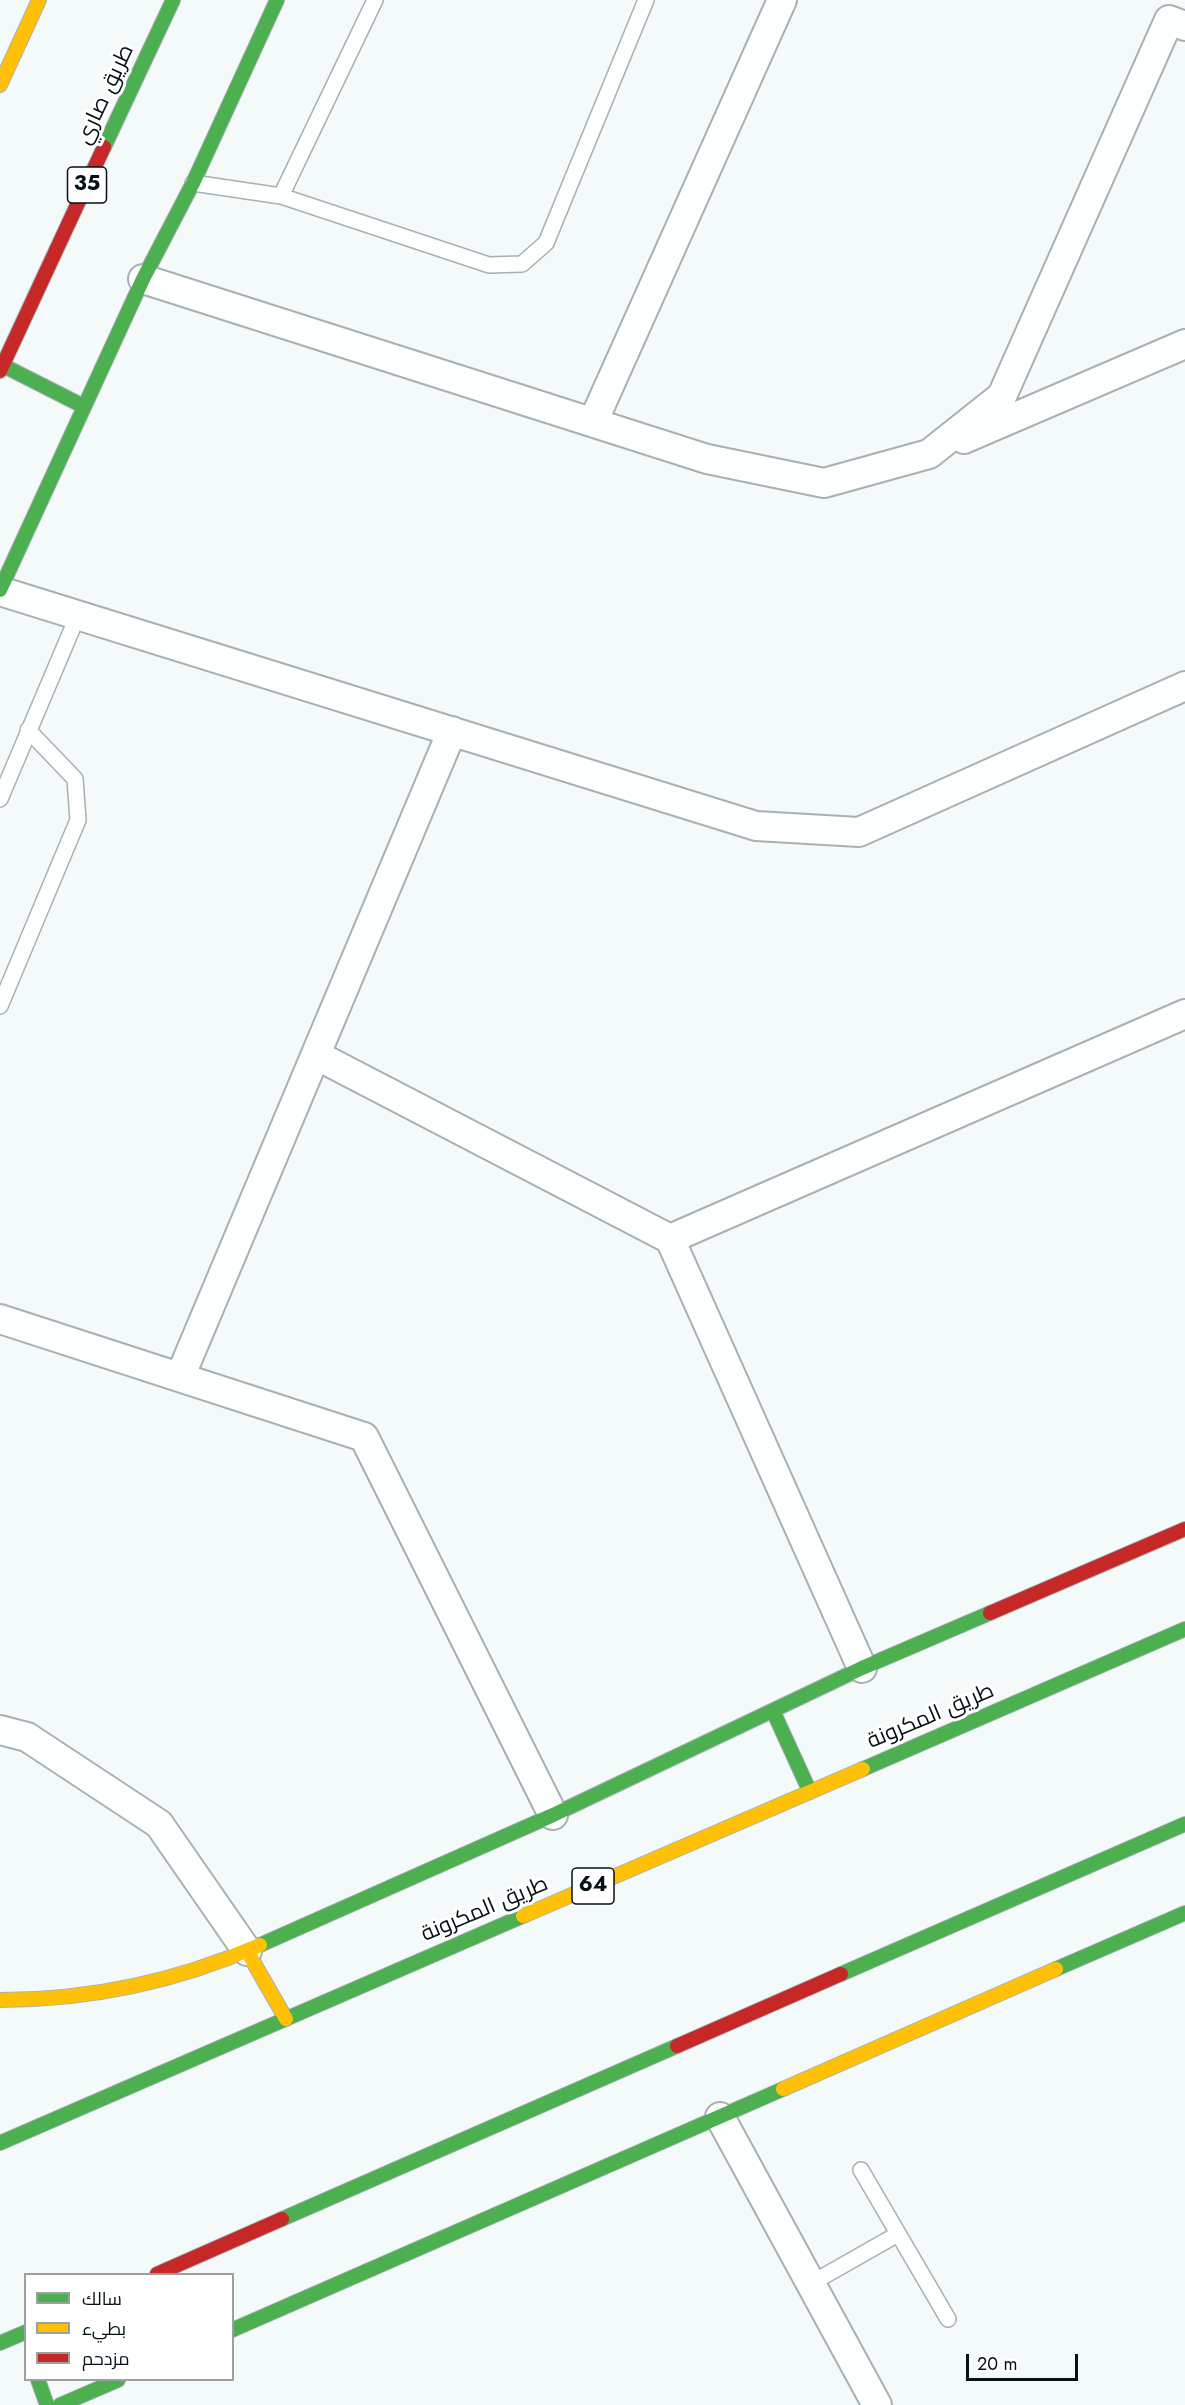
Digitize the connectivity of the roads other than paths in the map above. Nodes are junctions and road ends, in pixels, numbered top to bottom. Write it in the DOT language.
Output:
graph roads {
  1 [pos="39,0"];
  2 [pos="173,0"];
  3 [pos="277,0"];
  4 [pos="375,0"];
  5 [pos="646,0"];
  6 [pos="782,0"];
  7 [pos="1176,0"];
  8 [pos="1185,27"];
  9 [pos="1160,42"];
  10 [pos="0,85"];
  11 [pos="194,183"];
  12 [pos="281,196"];
  13 [pos="143,279"];
  14 [pos="1185,344"];
  15 [pos="1,368"];
  16 [pos="83,406"];
  17 [pos="593,422"];
  18 [pos="929,454"];
  19 [pos="0,590"];
  20 [pos="78,615"];
  21 [pos="1185,686"];
  22 [pos="28,730"];
  23 [pos="452,731"];
  24 [pos="0,799"];
  25 [pos="7,970"];
  26 [pos="0,1006"];
  27 [pos="1185,1014"];
  28 [pos="315,1055"];
  29 [pos="670,1239"];
  30 [pos="0,1318"];
  31 [pos="180,1377"];
  32 [pos="1185,1529"];
  33 [pos="1185,1629"];
  34 [pos="862,1668"];
  35 [pos="773,1711"];
  36 [pos="0,1730"];
  37 [pos="810,1792"];
  38 [pos="553,1815"];
  39 [pos="1185,1824"];
  40 [pos="1185,1912"];
  41 [pos="247,1951"];
  42 [pos="0,2000"];
  43 [pos="286,2019"];
  44 [pos="720,2117"];
  45 [pos="0,2143"];
  46 [pos="861,2170"];
  47 [pos="898,2234"];
  48 [pos="159,2273"];
  49 [pos="810,2284"];
  50 [pos="948,2319"];
  51 [pos="234,2329"];
  52 [pos="24,2338"];
  53 [pos="0,2343"];
  54 [pos="39,2381"];
  55 [pos="114,2381"];
  56 [pos="47,2405"];
  57 [pos="60,2405"];
  58 [pos="877,2405"];
  1 -- 10 [label="main road"];
  2 -- 15 [label="main road, طريق صاري / 35"];
  3 -- 11 [label="main road"];
  4 -- 12 [label="lane"];
  5 -- 12 [label="lane"];
  6 -- 17 [label="street"];
  7 -- 9 [label="street"];
  8 -- 9 [label="street"];
  9 -- 18 [label="street"];
  11 -- 12 [label="lane"];
  11 -- 13 [label="main road"];
  13 -- 16 [label="main road"];
  13 -- 17 [label="street"];
  14 -- 18 [label="street"];
  15 -- 16 [label="main road"];
  16 -- 19 [label="main road"];
  17 -- 18 [label="street"];
  19 -- 20 [label="street"];
  20 -- 22 [label="lane"];
  20 -- 23 [label="street"];
  21 -- 23 [label="street"];
  22 -- 24 [label="lane"];
  22 -- 25 [label="lane"];
  23 -- 28 [label="street"];
  25 -- 26 [label="lane"];
  27 -- 29 [label="street"];
  28 -- 29 [label="street"];
  28 -- 31 [label="street"];
  29 -- 34 [label="street"];
  30 -- 31 [label="street"];
  31 -- 38 [label="street"];
  32 -- 34 [label="main road"];
  33 -- 37 [label="main road, طريق المكرونة / 64"];
  34 -- 35 [label="main road"];
  35 -- 37 [label="main road"];
  35 -- 38 [label="main road"];
  36 -- 41 [label="street"];
  37 -- 43 [label="main road, طريق المكرونة / 64"];
  38 -- 41 [label="main road"];
  39 -- 48 [label="main road"];
  40 -- 44 [label="main road"];
  41 -- 42 [label="main road"];
  41 -- 43 [label="main road"];
  43 -- 45 [label="main road, طريق المكرونة / 64"];
  44 -- 49 [label="street"];
  44 -- 51 [label="main road"];
  46 -- 47 [label="lane"];
  47 -- 49 [label="lane"];
  47 -- 50 [label="lane"];
  49 -- 58 [label="street"];
  52 -- 53 [label="main road"];
  54 -- 56 [label="main road"];
  55 -- 57 [label="main road"];
}
